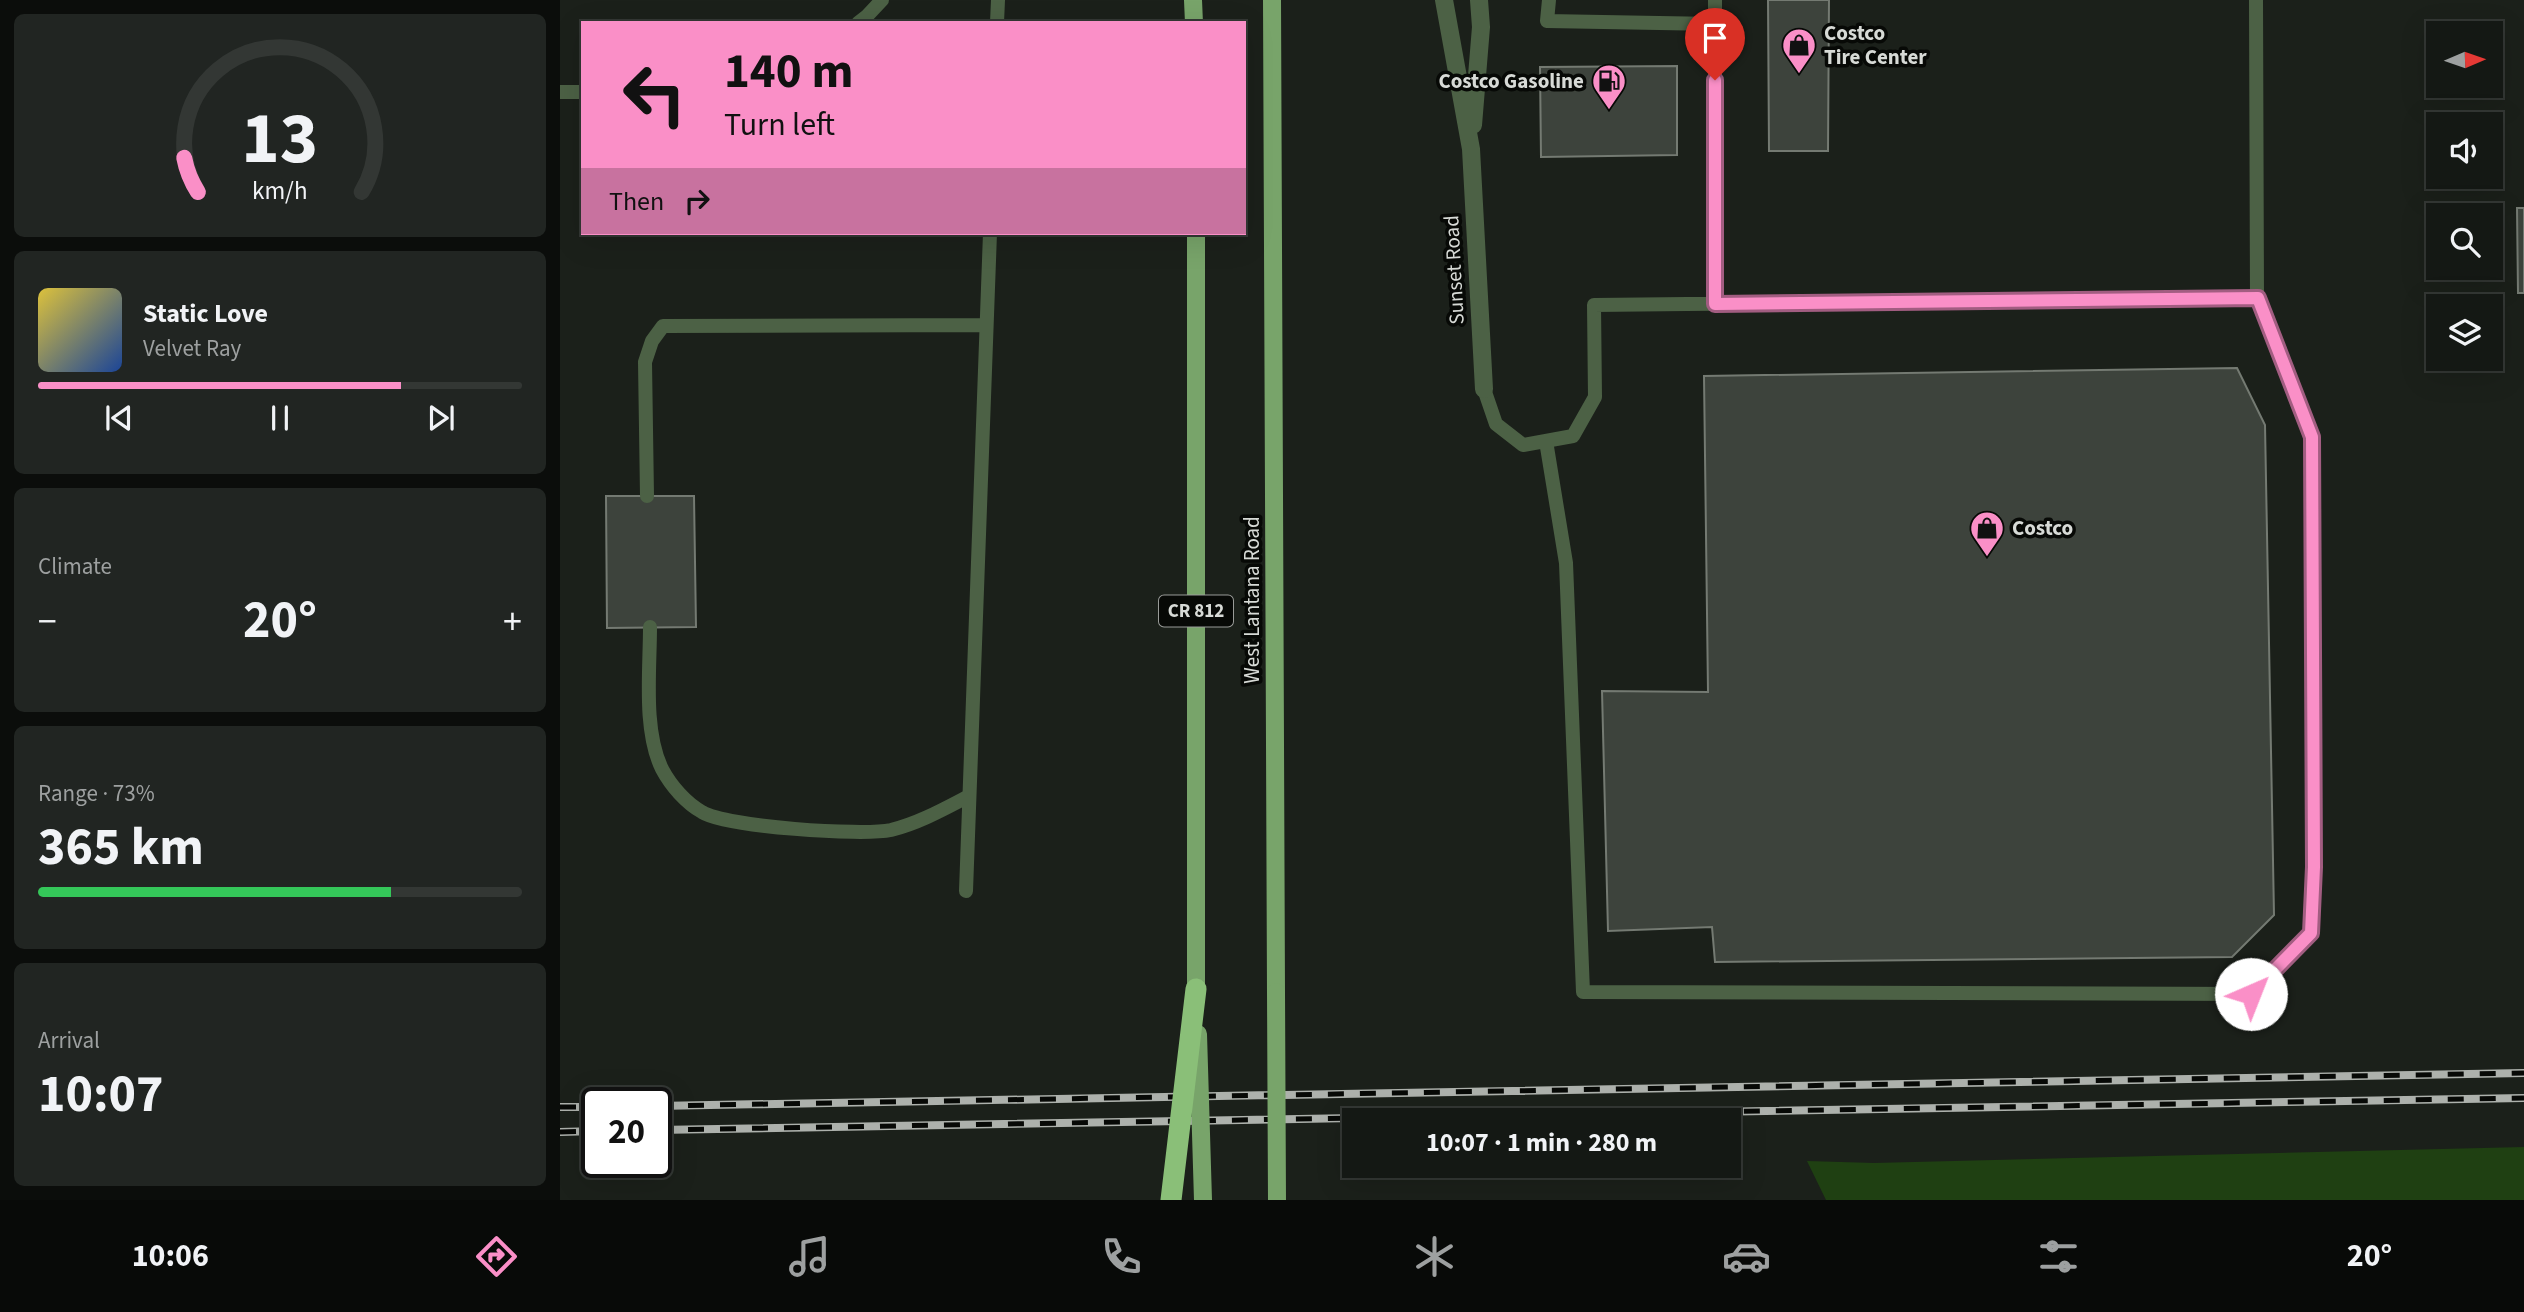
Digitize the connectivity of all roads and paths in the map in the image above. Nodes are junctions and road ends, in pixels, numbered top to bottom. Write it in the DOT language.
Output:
graph roads {
  1 [pos="882,0"];
  2 [pos="998,0"];
  3 [pos="1193,0"];
  4 [pos="1272,0"];
  5 [pos="1444,0"];
  6 [pos="1479,0"];
  7 [pos="1549,0"];
  8 [pos="1715,0"];
  9 [pos="2256,0"];
  10 [pos="861,21"];
  11 [pos="997,21"];
  12 [pos="1194,21"];
  13 [pos="1715,24"];
  14 [pos="560,92"];
  15 [pos="581,92"];
  16 [pos="1471,149"];
  17 [pos="990,235"];
  18 [pos="1196,235"];
  19 [pos="2258,298"];
  20 [pos="1715,304"];
  21 [pos="986,325"];
  22 [pos="1484,389"];
  23 [pos="1545,441"];
  24 [pos="647,496"];
  25 [pos="650,628"];
  26 [pos="969,796"];
  27 [pos="966,891"];
  28 [pos="1196,989"];
  29 [pos="1171,1200"];
  30 [pos="1203,1200"];
  31 [pos="1277,1200"];
  1 -- 10 [label="lane"];
  2 -- 11 [label="lane"];
  3 -- 12 [label="main road"];
  4 -- 31 [label="main road, West Lantana Road, bridge"];
  5 -- 16 [label="street, Sunset Road"];
  6 -- 16 [label="street, Sunset Road"];
  7 -- 13 [label="lane"];
  8 -- 13 [label="lane"];
  9 -- 19 [label="lane"];
  13 -- 20 [label="lane"];
  14 -- 15 [label="lane"];
  16 -- 22 [label="street, Sunset Road"];
  17 -- 21 [label="lane"];
  18 -- 28 [label="main road, CR 812"];
  19 -- 20 [label="lane"];
  19 -- 23 [label="lane"];
  20 -- 23 [label="lane"];
  21 -- 24 [label="lane"];
  21 -- 26 [label="lane"];
  22 -- 23 [label="lane"];
  25 -- 26 [label="lane"];
  26 -- 27 [label="lane"];
  28 -- 29 [label="highway, bridge"];
  28 -- 30 [label="main road, CR 812, bridge"];
}
